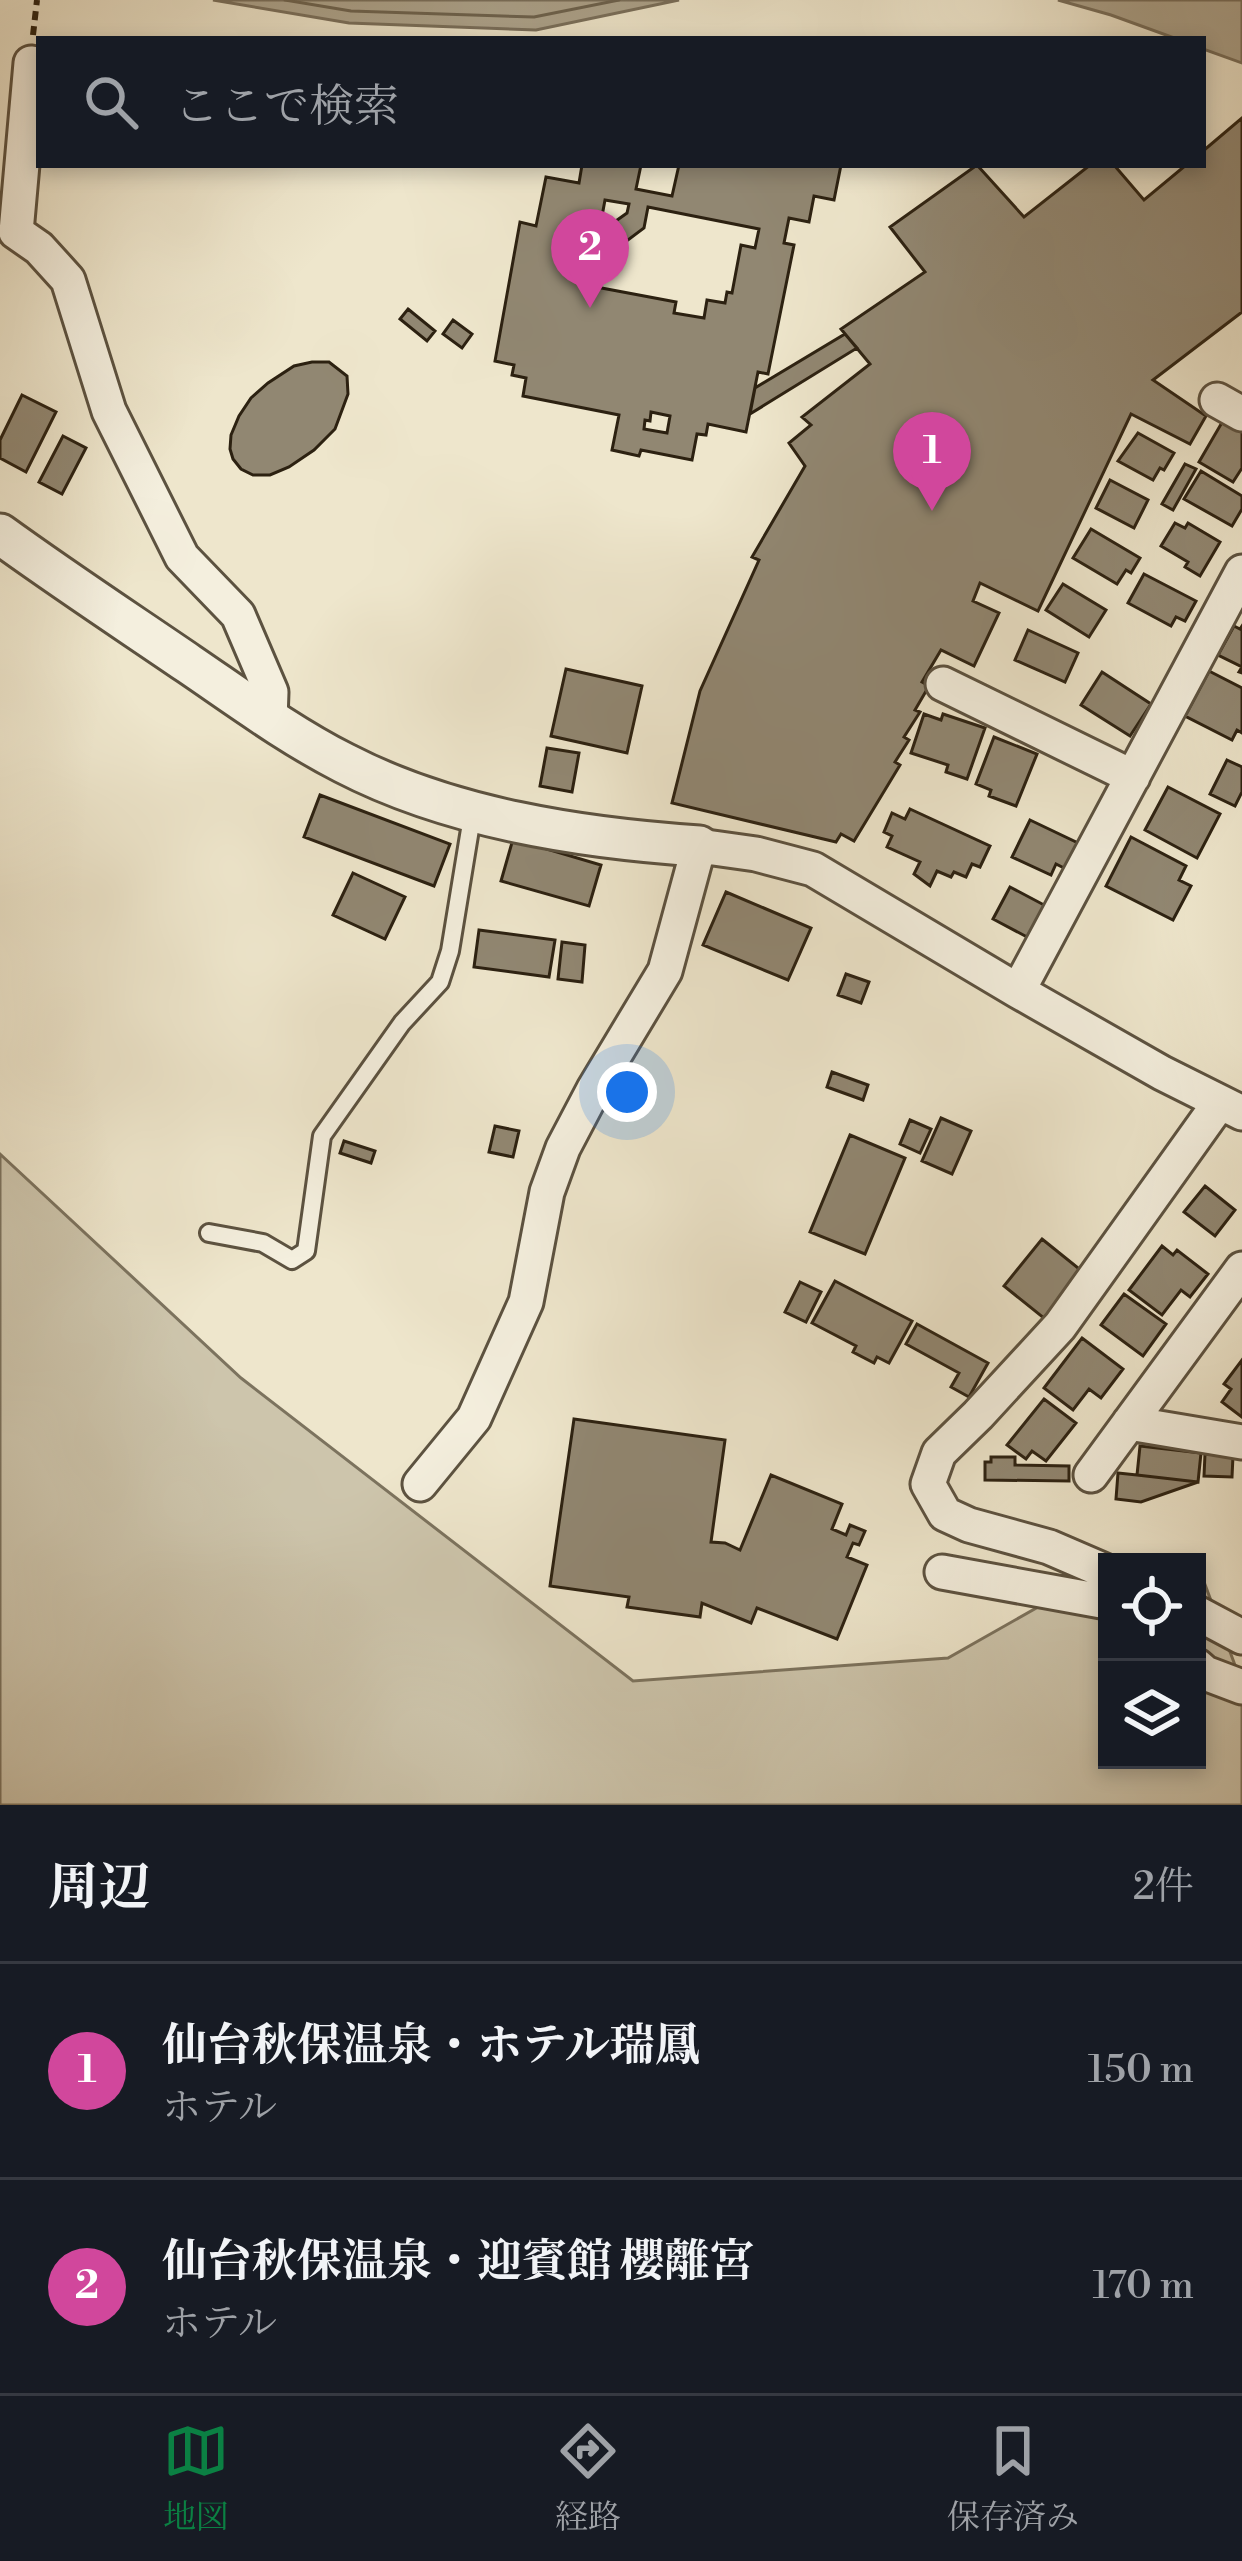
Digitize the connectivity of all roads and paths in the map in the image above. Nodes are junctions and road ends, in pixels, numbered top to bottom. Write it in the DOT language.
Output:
graph roads {
  1 [pos="31,63"];
  2 [pos="0,534"];
  3 [pos="1242,572"];
  4 [pos="943,684"];
  5 [pos="270,720"];
  6 [pos="1133,777"];
  7 [pos="473,810"];
  8 [pos="698,847"];
  9 [pos="1018,991"];
  10 [pos="1231,1108"];
  11 [pos="209,1233"];
  12 [pos="1242,1269"];
  13 [pos="1129,1423"];
  14 [pos="1242,1442"];
  15 [pos="1091,1475"];
  16 [pos="420,1484"];
  17 [pos="1098,1568"];
  18 [pos="943,1572"];
  19 [pos="1098,1600"];
  20 [pos="1206,1618"];
  21 [pos="1242,1637"];
  22 [pos="1206,1673"];
  23 [pos="1242,1687"];
  1 -- 5 [label="street"];
  2 -- 5 [label="street"];
  3 -- 6 [label="street"];
  4 -- 6 [label="street"];
  5 -- 7 [label="street"];
  6 -- 9 [label="street"];
  7 -- 8 [label="street"];
  7 -- 11 [label="lane"];
  8 -- 9 [label="street"];
  8 -- 16 [label="street"];
  9 -- 10 [label="street"];
  10 -- 17 [label="street"];
  12 -- 13 [label="street"];
  13 -- 14 [label="street"];
  13 -- 15 [label="street"];
  18 -- 19 [label="street"];
  20 -- 21 [label="street"];
  22 -- 23 [label="street"];
}
